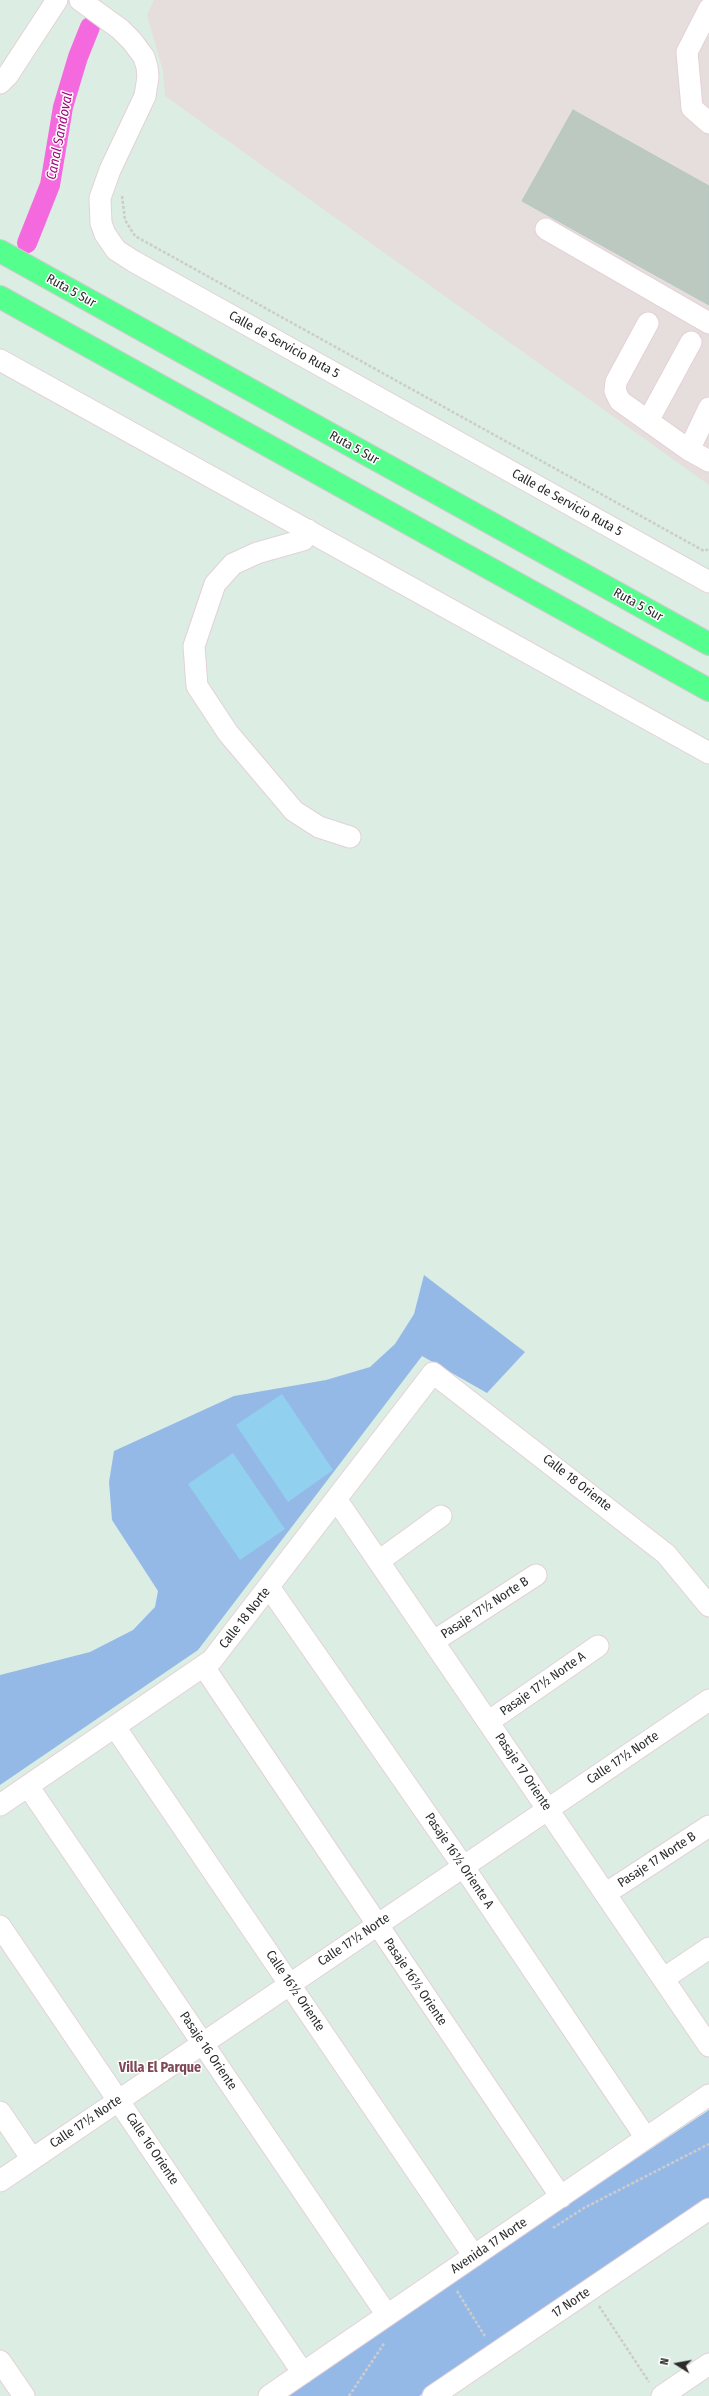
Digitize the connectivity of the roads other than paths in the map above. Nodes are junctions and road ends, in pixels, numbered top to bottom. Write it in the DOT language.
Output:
graph roads {
  1 [pos="58,0"];
  2 [pos="80,0"];
  3 [pos="709,9"];
  4 [pos="0,83"];
  5 [pos="709,123"];
  6 [pos="546,229"];
  7 [pos="0,251"];
  8 [pos="0,297"];
  9 [pos="648,323"];
  10 [pos="709,323"];
  11 [pos="691,342"];
  12 [pos="0,360"];
  13 [pos="709,408"];
  14 [pos="648,421"];
  15 [pos="689,450"];
  16 [pos="709,461"];
  17 [pos="308,530"];
  18 [pos="709,582"];
  19 [pos="709,644"];
  20 [pos="709,690"];
  21 [pos="709,753"];
  22 [pos="350,837"];
  23 [pos="433,1372"];
  24 [pos="336,1499"];
  25 [pos="441,1516"];
  26 [pos="379,1561"];
  27 [pos="536,1574"];
  28 [pos="269,1587"];
  29 [pos="709,1606"];
  30 [pos="434,1641"];
  31 [pos="598,1646"];
  32 [pos="204,1667"];
  33 [pos="709,1700"];
  34 [pos="488,1722"];
  35 [pos="115,1727"];
  36 [pos="28,1786"];
  37 [pos="0,1805"];
  38 [pos="548,1809"];
  39 [pos="709,1826"];
  40 [pos="463,1866"];
  41 [pos="605,1894"];
  42 [pos="376,1925"];
  43 [pos="0,1926"];
  44 [pos="709,1948"];
  45 [pos="663,1979"];
  46 [pos="290,1984"];
  47 [pos="202,2043"];
  48 [pos="709,2046"];
  49 [pos="709,2095"];
  50 [pos="119,2100"];
  51 [pos="0,2112"];
  52 [pos="646,2138"];
  53 [pos="32,2159"];
  54 [pos="0,2181"];
  55 [pos="561,2197"];
  56 [pos="709,2209"];
  57 [pos="474,2256"];
  58 [pos="387,2315"];
  59 [pos="0,2361"];
  60 [pos="709,2364"];
  61 [pos="303,2372"];
  62 [pos="658,2393"];
  63 [pos="24,2396"];
  64 [pos="269,2396"];
  65 [pos="432,2396"];
  1 -- 4 [label="street"];
  2 -- 18 [label="street, Calle de Servicio Ruta 5"];
  3 -- 5 [label="street"];
  6 -- 10 [label="street"];
  7 -- 19 [label="highway, Ruta 5 Sur"];
  8 -- 20 [label="highway"];
  9 -- 14 [label="street"];
  11 -- 14 [label="street"];
  12 -- 17 [label="street"];
  13 -- 15 [label="street"];
  14 -- 15 [label="street"];
  15 -- 16 [label="street"];
  17 -- 21 [label="street"];
  17 -- 22 [label="street"];
  23 -- 24 [label="street, Calle 18 Norte"];
  23 -- 29 [label="street, Calle 18 Oriente"];
  24 -- 26 [label="street, Pasaje 17 Oriente"];
  24 -- 28 [label="street, Calle 18 Norte"];
  25 -- 26 [label="street"];
  26 -- 30 [label="street, Pasaje 17 Oriente"];
  27 -- 30 [label="street, Pasaje 17½ Norte B"];
  28 -- 32 [label="street, Calle 18 Norte"];
  28 -- 40 [label="street, Pasaje 16½ Oriente A"];
  30 -- 34 [label="street, Pasaje 17 Oriente"];
  31 -- 34 [label="street, Pasaje 17½ Norte A"];
  32 -- 35 [label="street, Calle 18 Norte"];
  32 -- 42 [label="street, Pasaje 16½ Oriente"];
  33 -- 38 [label="street, Calle 17½ Norte"];
  34 -- 38 [label="street, Pasaje 17 Oriente"];
  35 -- 36 [label="street, Calle 18 Norte"];
  35 -- 46 [label="street, Calle 16½ Oriente"];
  36 -- 37 [label="street, Calle 18 Norte"];
  36 -- 47 [label="street, Pasaje 16 Oriente"];
  38 -- 40 [label="street, Calle 17½ Norte"];
  38 -- 41 [label="street, Pasaje 17 Oriente"];
  39 -- 41 [label="street, Pasaje 17 Norte B"];
  40 -- 42 [label="street, Calle 17½ Norte"];
  40 -- 52 [label="street, Pasaje 16½ Oriente A"];
  41 -- 45 [label="street, Pasaje 17 Oriente"];
  42 -- 46 [label="street, Calle 17½ Norte"];
  42 -- 55 [label="street, Pasaje 16½ Oriente"];
  43 -- 50 [label="street, Calle 16 Oriente"];
  44 -- 45 [label="street"];
  45 -- 48 [label="street, Pasaje 17 Oriente"];
  46 -- 47 [label="street, Calle 17½ Norte"];
  46 -- 57 [label="street, Calle 16½ Oriente"];
  47 -- 50 [label="street, Calle 17½ Norte"];
  47 -- 58 [label="street, Pasaje 16 Oriente"];
  49 -- 52 [label="street, Avenida 17 Norte"];
  50 -- 53 [label="street, Calle 17½ Norte"];
  50 -- 61 [label="street, Calle 16 Oriente"];
  51 -- 53 [label="street"];
  52 -- 55 [label="street, Avenida 17 Norte"];
  53 -- 54 [label="street, Calle 17½ Norte"];
  55 -- 57 [label="street, Avenida 17 Norte"];
  56 -- 65 [label="street, 17 Norte"];
  57 -- 58 [label="street, Avenida 17 Norte"];
  58 -- 61 [label="street, Avenida 17 Norte"];
  59 -- 63 [label="street"];
  60 -- 62 [label="street"];
  61 -- 64 [label="street, Avenida 17 Norte"];
}
